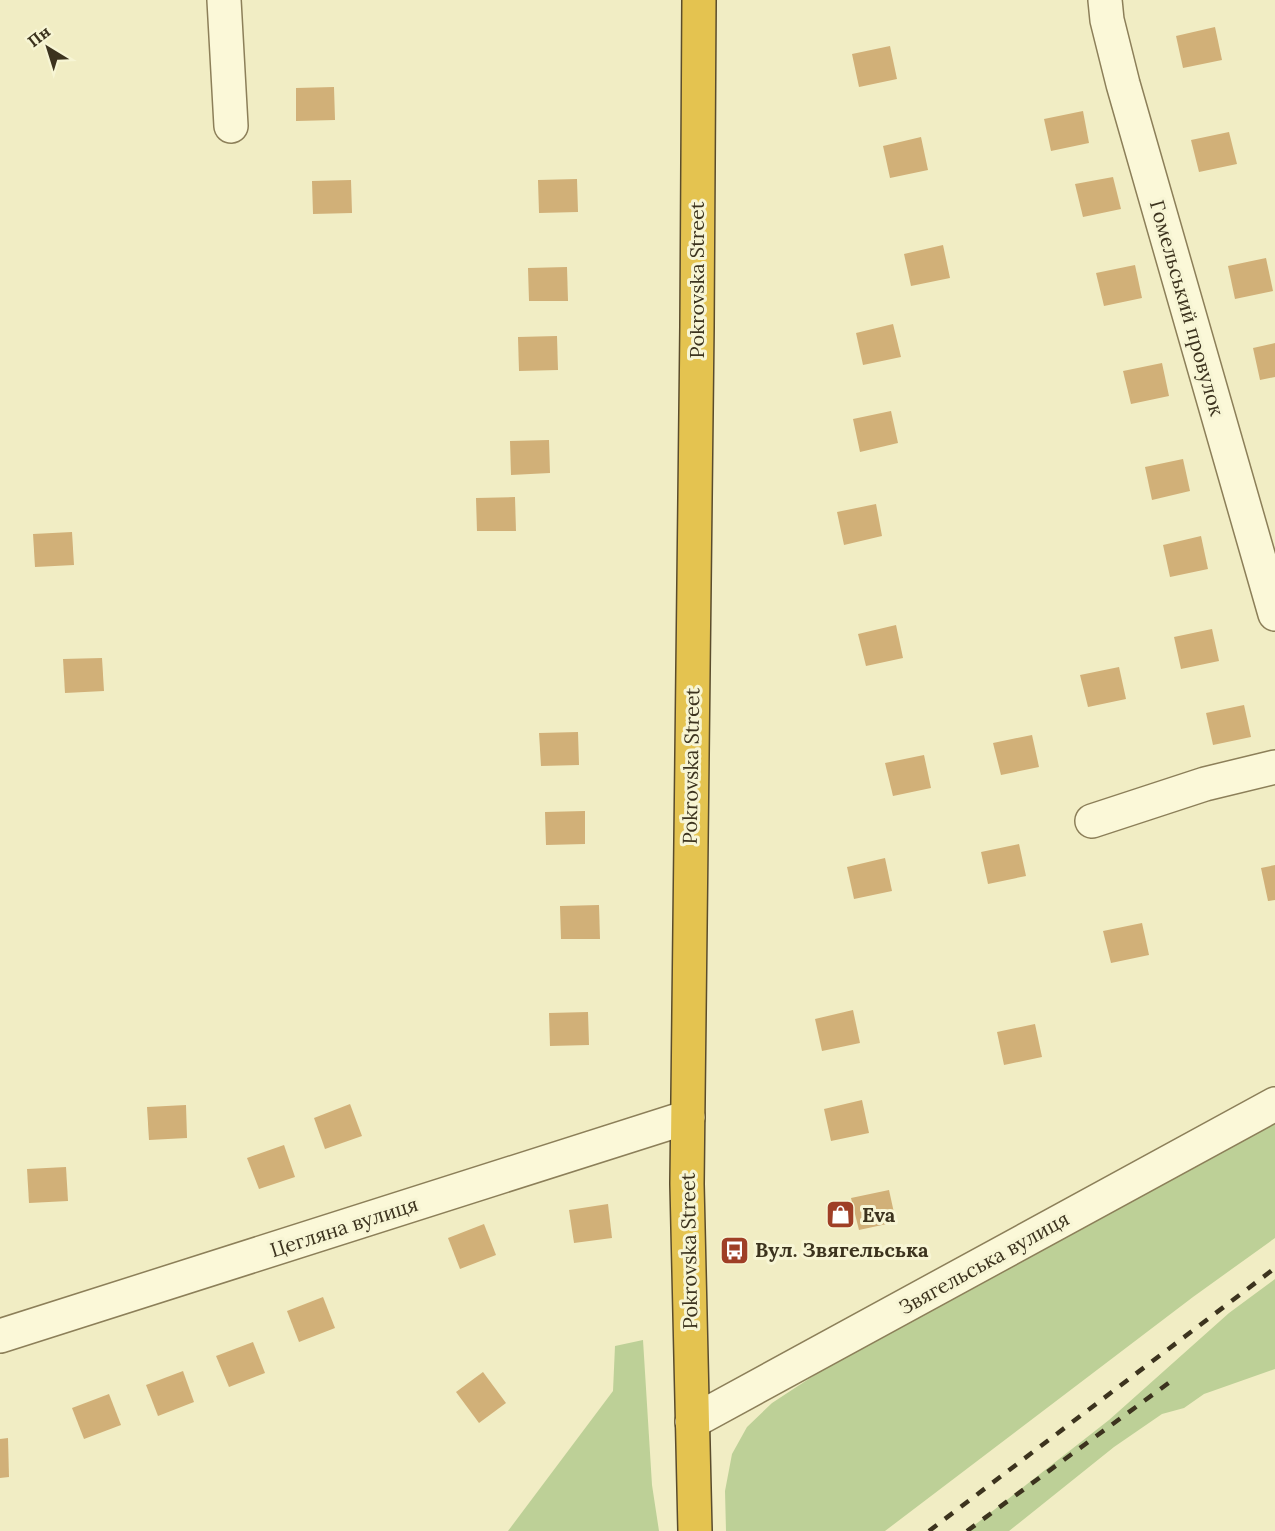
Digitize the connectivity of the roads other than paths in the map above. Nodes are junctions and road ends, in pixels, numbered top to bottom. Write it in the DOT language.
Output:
graph roads {
  1 [pos="224,0"];
  2 [pos="699,0"];
  3 [pos="1106,0"];
  4 [pos="231,126"];
  5 [pos="1275,614"];
  6 [pos="1275,767"];
  7 [pos="1092,821"];
  8 [pos="1275,1104"];
  9 [pos="688,1117"];
  10 [pos="0,1336"];
  11 [pos="692,1422"];
  12 [pos="695,1531"];
  1 -- 4 [label="street"];
  2 -- 9 [label="highway, Pokrovska Street"];
  3 -- 5 [label="street, Гомельський провулок"];
  6 -- 7 [label="street"];
  8 -- 11 [label="street, Звягельська вулиця"];
  9 -- 10 [label="street, Цегляна вулиця"];
  9 -- 11 [label="highway, Pokrovska Street"];
  11 -- 12 [label="highway, Pokrovska Street"];
}
